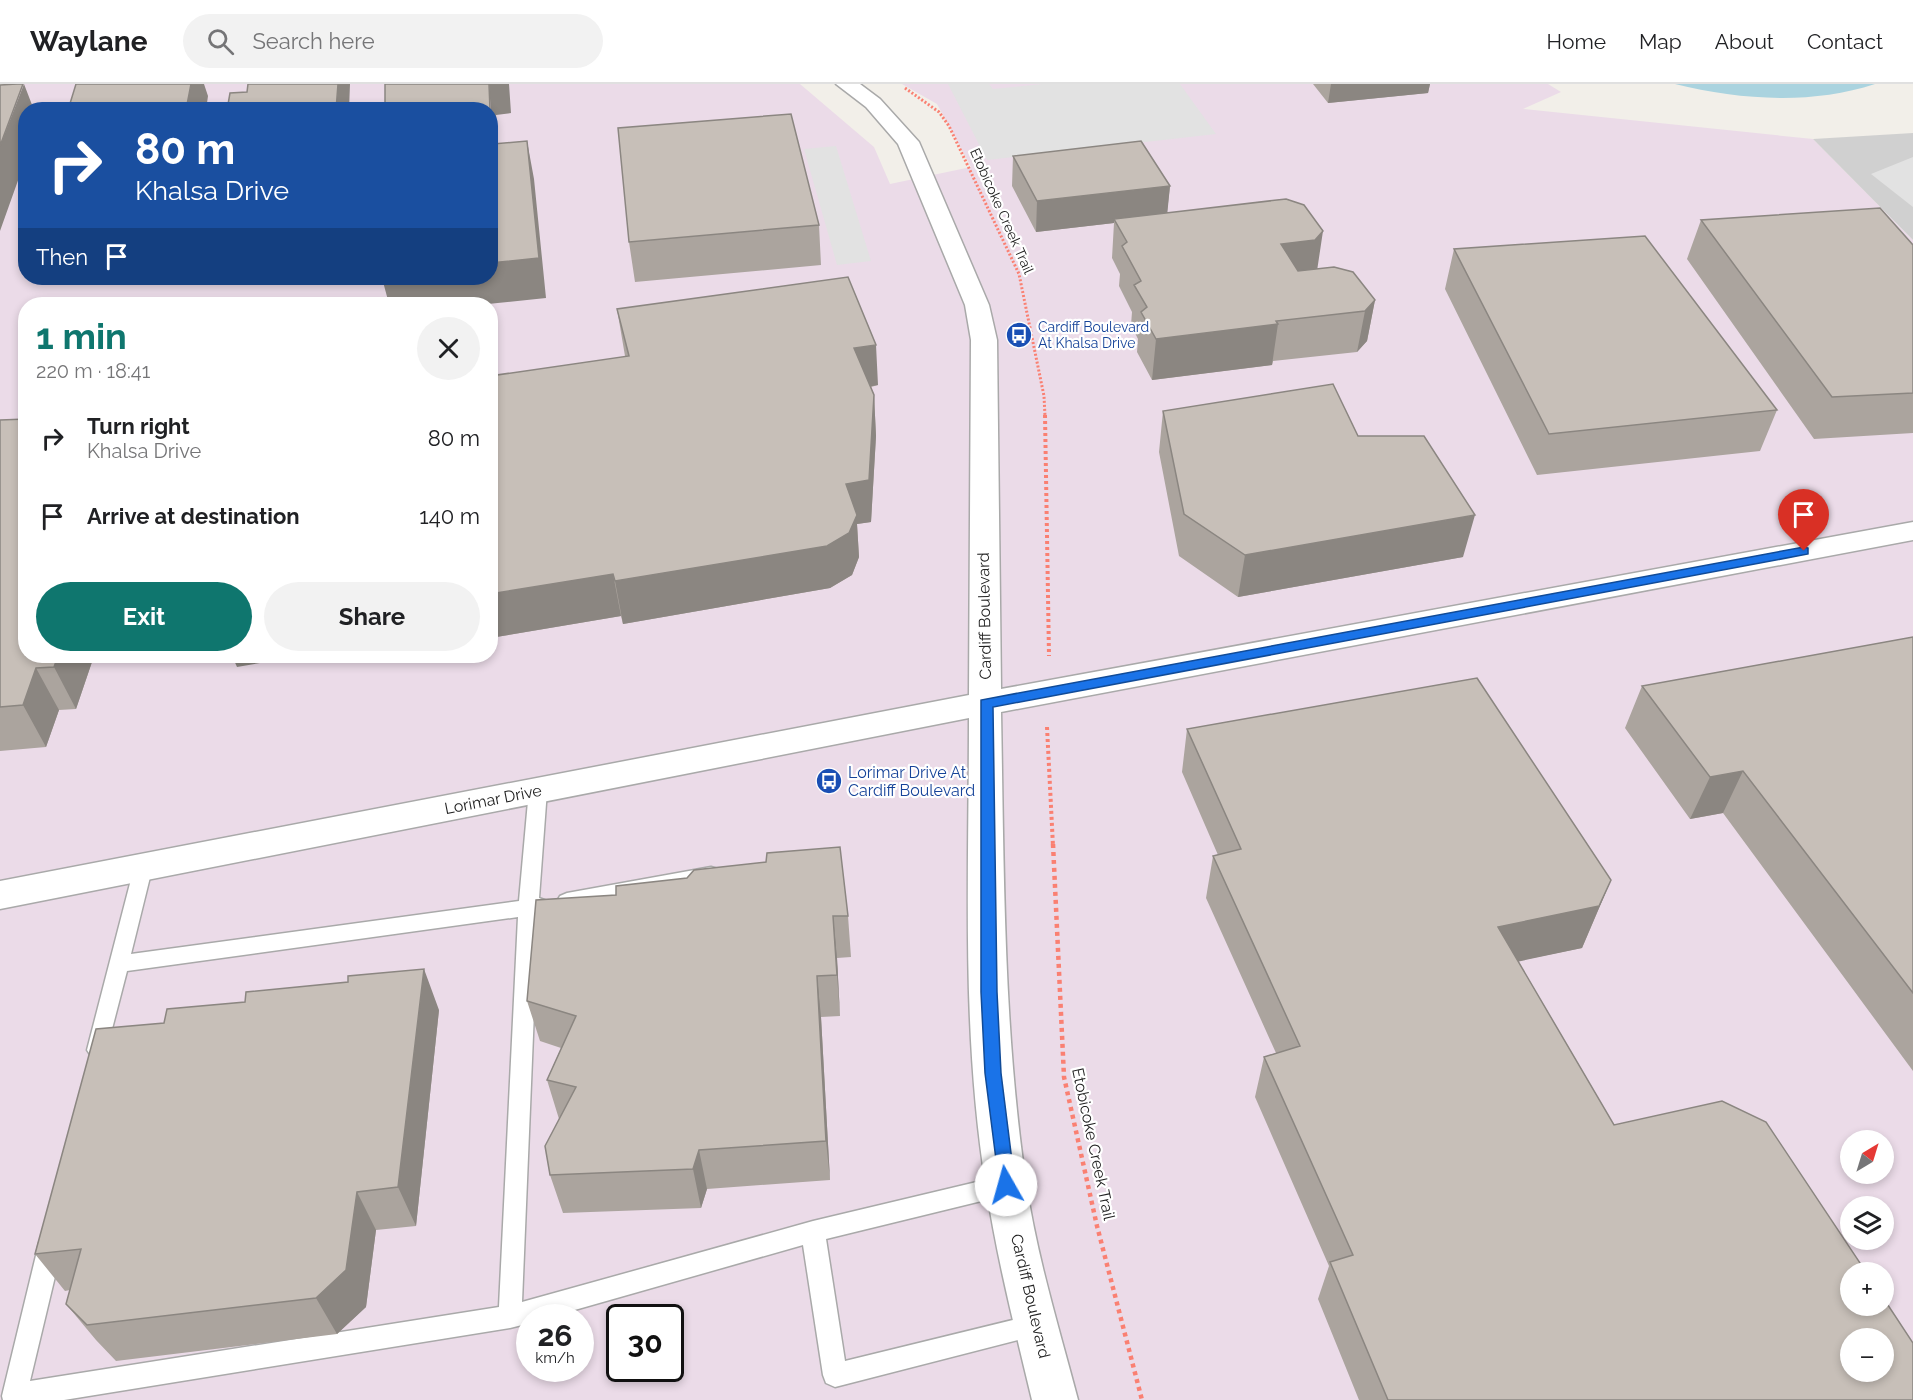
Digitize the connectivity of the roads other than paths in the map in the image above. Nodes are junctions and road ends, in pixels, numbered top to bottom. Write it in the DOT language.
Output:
graph roads {
  1 [pos="846,84"];
  2 [pos="1913,531"];
  3 [pos="986,703"];
  4 [pos="538,790"];
  5 [pos="142,869"];
  6 [pos="734,869"];
  7 [pos="0,895"];
  8 [pos="528,909"];
  9 [pos="120,964"];
  10 [pos="95,1066"];
  11 [pos="1006,1185"];
  12 [pos="56,1225"];
  13 [pos="813,1232"];
  14 [pos="510,1317"];
  15 [pos="1037,1325"];
  16 [pos="1055,1400"];
  1 -- 3 [label="street, Cardiff Boulevard"];
  2 -- 3 [label="street, Lorimar Drive"];
  3 -- 4 [label="street, Lorimar Drive"];
  3 -- 11 [label="street, Cardiff Boulevard"];
  4 -- 5 [label="street, Lorimar Drive"];
  4 -- 8 [label="lane"];
  5 -- 7 [label="street, Lorimar Drive"];
  5 -- 9 [label="lane"];
  6 -- 8 [label="lane"];
  8 -- 9 [label="lane"];
  8 -- 14 [label="lane"];
  9 -- 10 [label="lane"];
  11 -- 13 [label="lane"];
  11 -- 15 [label="street, Cardiff Boulevard"];
  12 -- 14 [label="lane"];
  13 -- 14 [label="lane"];
  13 -- 15 [label="lane"];
  15 -- 16 [label="street, Cardiff Boulevard"];
}
